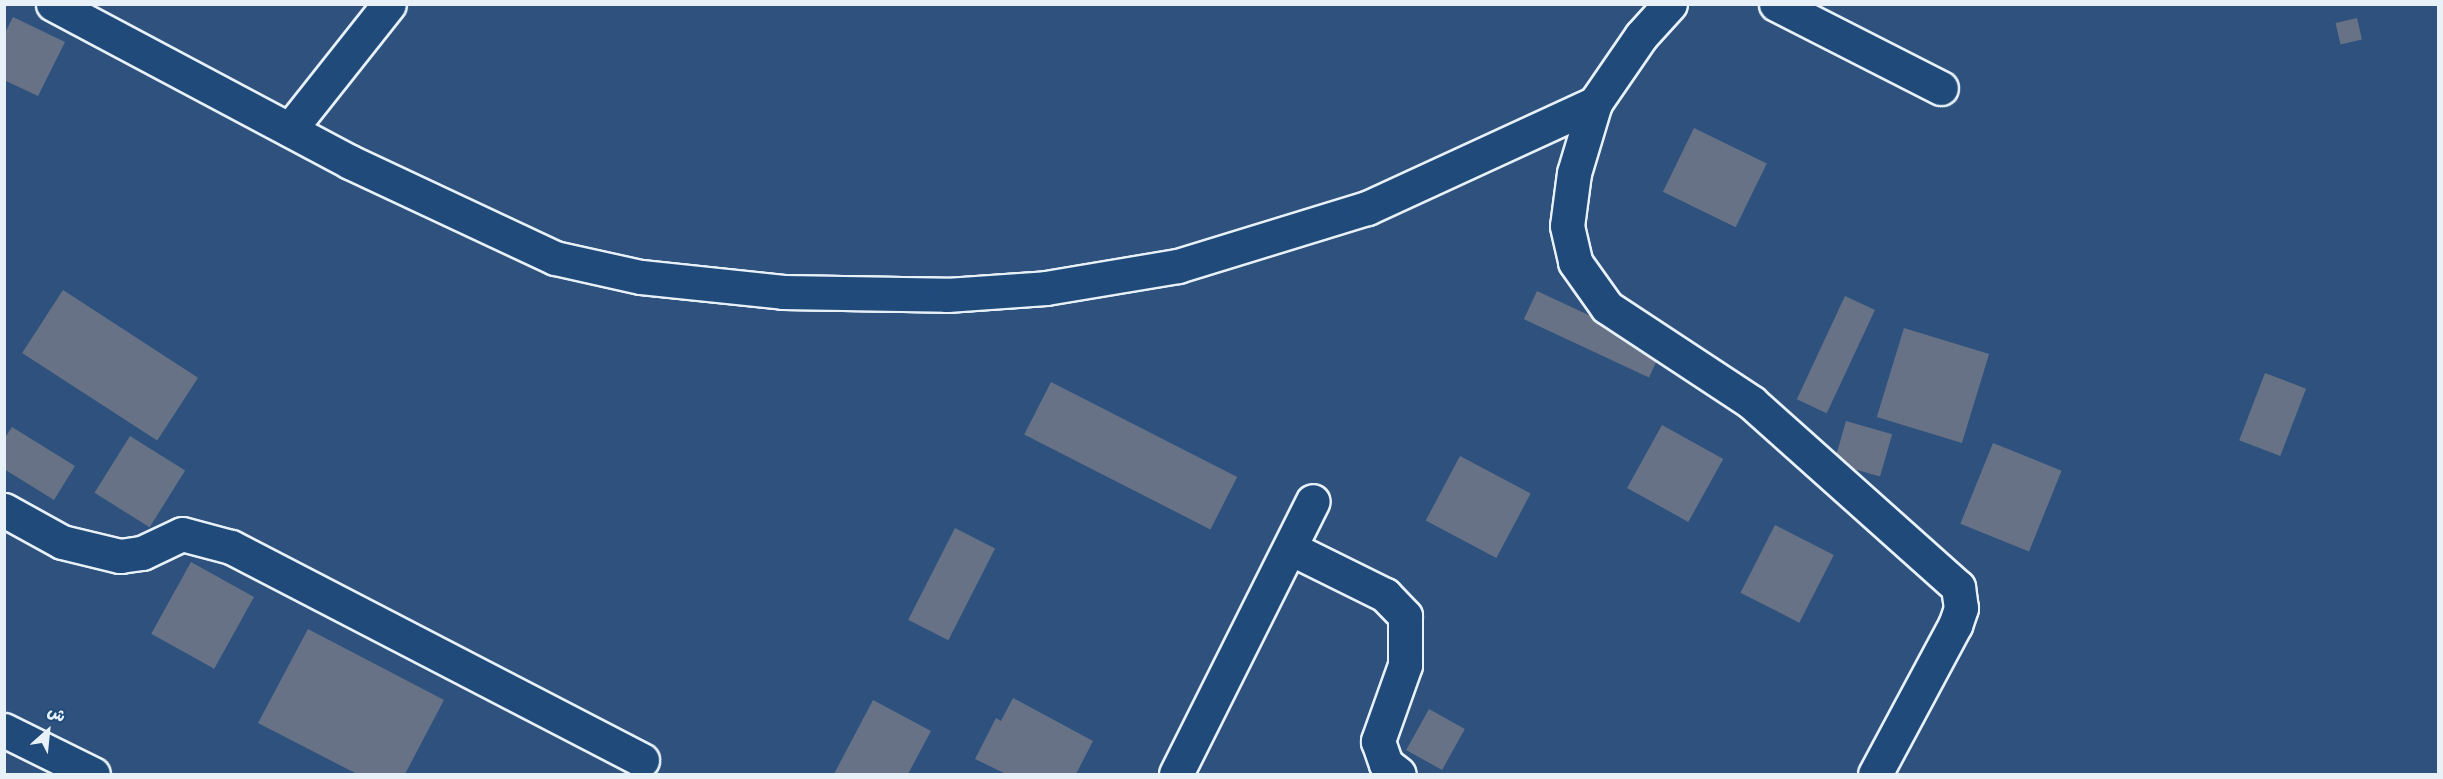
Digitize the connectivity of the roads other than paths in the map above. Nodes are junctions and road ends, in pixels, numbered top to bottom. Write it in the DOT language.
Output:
graph roads {
  1 [pos="53,4"];
  2 [pos="389,4"];
  3 [pos="1670,4"];
  4 [pos="1776,4"];
  5 [pos="1941,88"];
  6 [pos="1595,103"];
  7 [pos="290,129"];
  8 [pos="1313,501"];
  9 [pos="4,510"];
  10 [pos="1290,549"];
  11 [pos="4,730"];
  12 [pos="642,760"];
  13 [pos="93,774"];
  14 [pos="1176,774"];
  15 [pos="1399,774"];
  16 [pos="1873,774"];
  1 -- 7 [label="street"];
  2 -- 7 [label="street"];
  3 -- 6 [label="street"];
  4 -- 5 [label="street"];
  6 -- 7 [label="street"];
  6 -- 16 [label="street"];
  8 -- 10 [label="street"];
  9 -- 12 [label="street"];
  10 -- 14 [label="street"];
  10 -- 15 [label="street"];
  11 -- 13 [label="street"];
}
